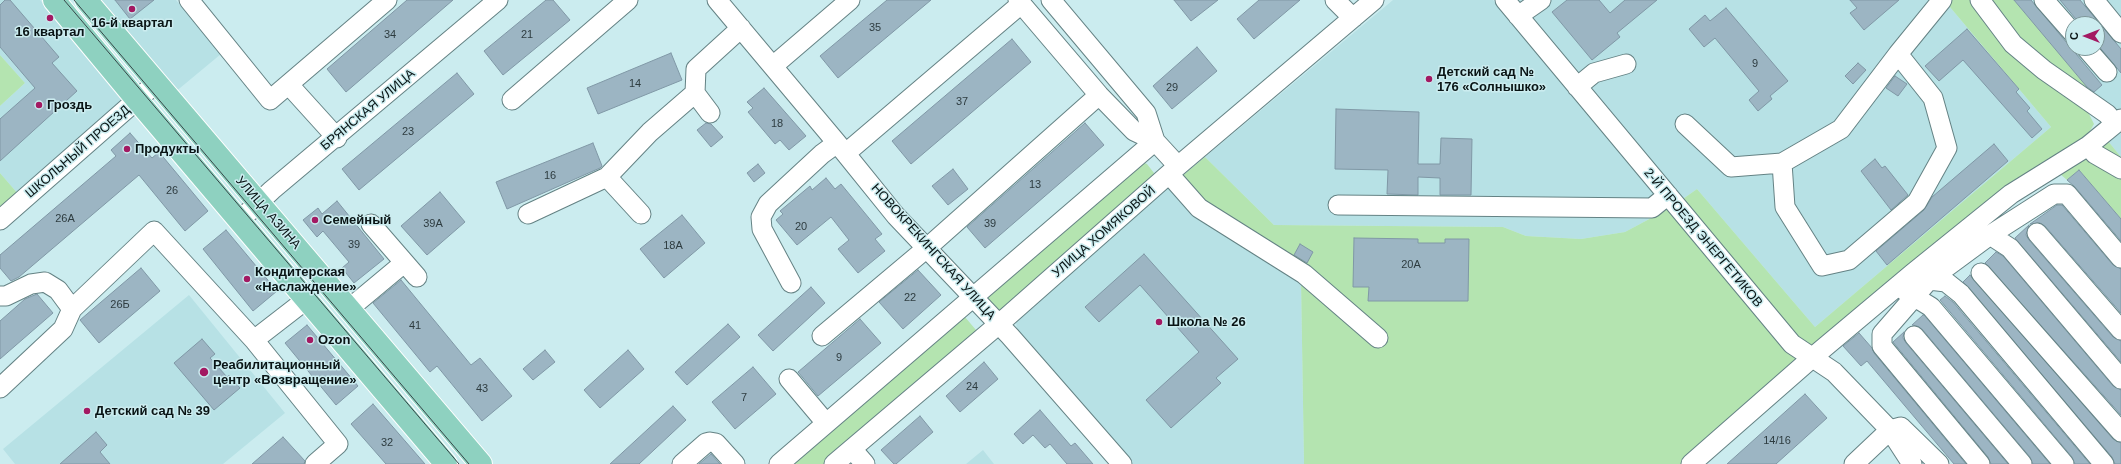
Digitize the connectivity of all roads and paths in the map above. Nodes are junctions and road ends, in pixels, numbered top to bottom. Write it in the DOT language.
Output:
graph roads {
  1 [pos="54,0"];
  2 [pos="86,0"];
  3 [pos="190,0"];
  4 [pos="386,0"];
  5 [pos="498,0"];
  6 [pos="628,0"];
  7 [pos="717,0"];
  8 [pos="850,0"];
  9 [pos="1051,0"];
  10 [pos="1335,0"];
  11 [pos="1374,0"];
  12 [pos="1505,0"];
  13 [pos="1541,0"];
  14 [pos="1942,0"];
  15 [pos="1980,0"];
  16 [pos="2044,0"];
  17 [pos="2094,0"];
  18 [pos="1020,2"];
  19 [pos="1518,16"];
  20 [pos="1352,18"];
  21 [pos="2065,25"];
  22 [pos="741,28"];
  23 [pos="2121,33"];
  24 [pos="1898,54"];
  25 [pos="2093,56"];
  26 [pos="1626,64"];
  27 [pos="773,66"];
  28 [pos="2106,72"];
  29 [pos="156,84"];
  30 [pos="289,85"];
  31 [pos="1577,87"];
  32 [pos="695,93"];
  33 [pos="1099,95"];
  34 [pos="137,100"];
  35 [pos="512,100"];
  36 [pos="710,113"];
  37 [pos="2118,121"];
  38 [pos="1685,124"];
  39 [pos="336,138"];
  40 [pos="1155,141"];
  41 [pos="2088,146"];
  42 [pos="842,148"];
  43 [pos="1782,163"];
  44 [pos="2121,169"];
  45 [pos="1173,170"];
  46 [pos="607,177"];
  47 [pos="1668,195"];
  48 [pos="259,202"];
  49 [pos="1338,205"];
  50 [pos="528,214"];
  51 [pos="641,214"];
  52 [pos="0,220"];
  53 [pos="239,220"];
  54 [pos="370,224"];
  55 [pos="2037,233"];
  56 [pos="1990,235"];
  57 [pos="928,247"];
  58 [pos="2121,258"];
  59 [pos="404,263"];
  60 [pos="1981,272"];
  61 [pos="417,278"];
  62 [pos="1929,280"];
  63 [pos="791,283"];
  64 [pos="1898,287"];
  65 [pos="0,296"];
  66 [pos="973,297"];
  67 [pos="1916,298"];
  68 [pos="307,299"];
  69 [pos="350,308"];
  70 [pos="72,309"];
  71 [pos="999,324"];
  72 [pos="2121,330"];
  73 [pos="822,336"];
  74 [pos="1914,336"];
  75 [pos="1378,338"];
  76 [pos="254,340"];
  77 [pos="1813,357"];
  78 [pos="789,379"];
  79 [pos="2121,379"];
  80 [pos="0,388"];
  81 [pos="826,423"];
  82 [pos="1890,430"];
  83 [pos="2121,432"];
  84 [pos="852,449"];
  85 [pos="315,464"];
  86 [pos="446,464"];
  87 [pos="481,464"];
  88 [pos="682,464"];
  89 [pos="735,464"];
  90 [pos="779,464"];
  91 [pos="834,464"];
  92 [pos="865,464"];
  93 [pos="1122,464"];
  94 [pos="1691,464"];
  95 [pos="1854,464"];
  96 [pos="1912,464"];
  97 [pos="1939,464"];
  98 [pos="1980,464"];
  99 [pos="2022,464"];
  100 [pos="2064,464"];
  101 [pos="2104,464"];
  1 -- 34 [label="main road, УЛИЦА АЗИНА"];
  2 -- 29 [label="main road, УЛИЦА АЗИНА"];
  3 -- 30 [label="street"];
  4 -- 30 [label="street"];
  5 -- 39 [label="street, БРЯНСКАЯ УЛИЦА"];
  6 -- 35 [label="street"];
  7 -- 22 [label="street, НОВОКРЕКИНГСКАЯ УЛИЦА"];
  8 -- 27 [label="street"];
  9 -- 40 [label="street"];
  10 -- 20 [label="street"];
  11 -- 20 [label="street, УЛИЦА ХОМЯКОВОЙ"];
  12 -- 19 [label="street, 2-Й ПРОЕЗД ЭНЕРГЕТИКОВ"];
  13 -- 19 [label="street"];
  14 -- 24 [label="street"];
  15 -- 37 [label="street"];
  16 -- 21 [label="street"];
  17 -- 23 [label="street"];
  18 -- 33 [label="street"];
  18 -- 42 [label="street"];
  19 -- 31 [label="street, 2-Й ПРОЕЗД ЭНЕРГЕТИКОВ"];
  20 -- 45 [label="street, УЛИЦА ХОМЯКОВОЙ"];
  22 -- 27 [label="street, НОВОКРЕКИНГСКАЯ УЛИЦА"];
  22 -- 32 [label="street"];
  24 -- 43 [label="street"];
  24 -- 43 [label="street"];
  25 -- 28 [label="street"];
  26 -- 31 [label="street"];
  27 -- 42 [label="street, НОВОКРЕКИНГСКАЯ УЛИЦА"];
  29 -- 34 [label="street, ШКОЛЬНЫЙ ПРОЕЗД"];
  29 -- 48 [label="main road, УЛИЦА АЗИНА"];
  30 -- 39 [label="street"];
  31 -- 47 [label="street, 2-Й ПРОЕЗД ЭНЕРГЕТИКОВ"];
  32 -- 36 [label="street"];
  32 -- 46 [label="street"];
  33 -- 40 [label="street"];
  33 -- 57 [label="street"];
  34 -- 52 [label="street, ШКОЛЬНЫЙ ПРОЕЗД"];
  34 -- 53 [label="main road, УЛИЦА АЗИНА"];
  37 -- 41 [label="street"];
  38 -- 43 [label="street"];
  39 -- 48 [label="street, БРЯНСКАЯ УЛИЦА"];
  40 -- 45 [label="street"];
  40 -- 66 [label="street"];
  41 -- 44 [label="street"];
  41 -- 64 [label="street"];
  42 -- 57 [label="street, НОВОКРЕКИНГСКАЯ УЛИЦА"];
  42 -- 63 [label="street"];
  45 -- 71 [label="street, УЛИЦА ХОМЯКОВОЙ"];
  45 -- 75 [label="street"];
  46 -- 50 [label="street"];
  46 -- 51 [label="street"];
  47 -- 49 [label="street"];
  47 -- 77 [label="street, 2-Й ПРОЕЗД ЭНЕРГЕТИКОВ"];
  48 -- 53 [label="street, БРЯНСКАЯ УЛИЦА"];
  48 -- 69 [label="main road, УЛИЦА АЗИНА"];
  53 -- 68 [label="main road, УЛИЦА АЗИНА"];
  54 -- 59 [label="street"];
  55 -- 72 [label="street"];
  56 -- 58 [label="street"];
  56 -- 62 [label="street"];
  56 -- 79 [label="street"];
  57 -- 66 [label="street, НОВОКРЕКИНГСКАЯ УЛИЦА"];
  57 -- 73 [label="street"];
  59 -- 61 [label="street"];
  59 -- 69 [label="street"];
  60 -- 83 [label="street"];
  62 -- 67 [label="street"];
  62 -- 101 [label="street"];
  64 -- 67 [label="street"];
  64 -- 77 [label="street"];
  65 -- 70 [label="street"];
  66 -- 71 [label="street, НОВОКРЕКИНГСКАЯ УЛИЦА"];
  66 -- 81 [label="street"];
  67 -- 98 [label="street"];
  67 -- 100 [label="street"];
  68 -- 76 [label="street"];
  68 -- 86 [label="main road, УЛИЦА АЗИНА"];
  69 -- 87 [label="main road, УЛИЦА АЗИНА"];
  70 -- 76 [label="street"];
  70 -- 80 [label="street"];
  71 -- 84 [label="street, УЛИЦА ХОМЯКОВОЙ"];
  71 -- 93 [label="street, НОВОКРЕКИНГСКАЯ УЛИЦА"];
  74 -- 99 [label="street"];
  76 -- 85 [label="street"];
  77 -- 82 [label="street, 2-Й ПРОЕЗД ЭНЕРГЕТИКОВ"];
  77 -- 94 [label="street"];
  78 -- 81 [label="street"];
  81 -- 90 [label="street"];
  82 -- 95 [label="street"];
  82 -- 96 [label="street, 2-Й ПРОЕЗД ЭНЕРГЕТИКОВ"];
  82 -- 97 [label="street"];
  84 -- 91 [label="street, УЛИЦА ХОМЯКОВОЙ"];
  84 -- 92 [label="street"];
  88 -- 89 [label="street"];
}
